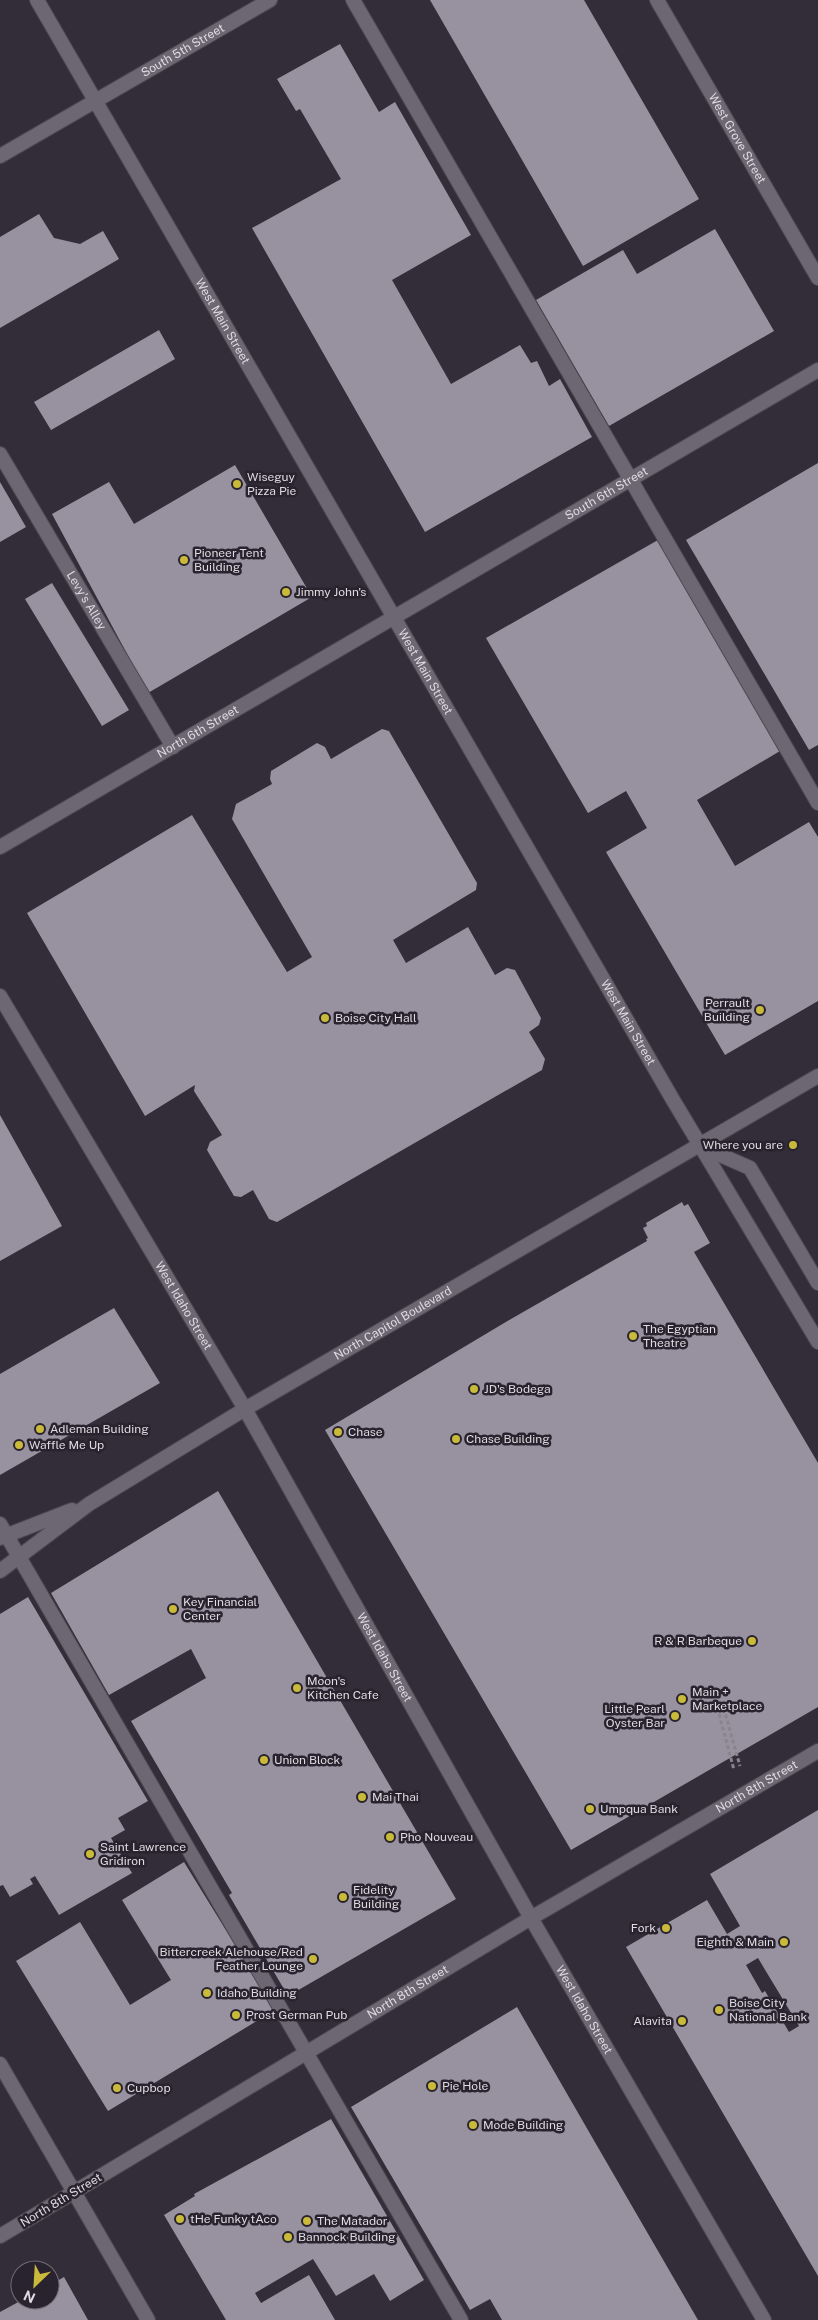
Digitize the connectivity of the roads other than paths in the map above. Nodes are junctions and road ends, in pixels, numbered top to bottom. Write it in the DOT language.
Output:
graph roads {
  1 [pos="37,0"];
  2 [pos="270,0"];
  3 [pos="353,0"];
  4 [pos="657,0"];
  5 [pos="96,100"];
  6 [pos="0,156"];
  7 [pos="818,278"];
  8 [pos="818,370"];
  9 [pos="0,454"];
  10 [pos="630,480"];
  11 [pos="395,617"];
  12 [pos="173,747"];
  13 [pos="818,803"];
  14 [pos="0,847"];
  15 [pos="0,996"];
  16 [pos="818,1076"];
  17 [pos="700,1146"];
  18 [pos="818,1283"];
  19 [pos="818,1342"];
  20 [pos="245,1409"];
  21 [pos="89,1504"];
  22 [pos="2,1533"];
  23 [pos="19,1556"];
  24 [pos="0,1571"];
  25 [pos="818,1751"];
  26 [pos="531,1918"];
  27 [pos="306,2053"];
  28 [pos="0,2064"];
  29 [pos="74,2192"];
  30 [pos="0,2236"];
  31 [pos="148,2320"];
  32 [pos="461,2320"];
  33 [pos="764,2320"];
  1 -- 5 [label="main road, West Main Street"];
  2 -- 5 [label="main road, South 5th Street"];
  3 -- 10 [label="main road"];
  4 -- 7 [label="main road, West Grove Street"];
  5 -- 6 [label="main road, South 5th Street"];
  5 -- 11 [label="main road, West Main Street"];
  8 -- 10 [label="main road, South 6th Street"];
  9 -- 12 [label="main road, Levy's Alley"];
  10 -- 11 [label="main road, South 6th Street"];
  10 -- 13 [label="main road"];
  11 -- 12 [label="main road, North 6th Street"];
  11 -- 17 [label="main road, West Main Street"];
  12 -- 14 [label="main road, North 6th Street"];
  15 -- 20 [label="main road, West Idaho Street"];
  16 -- 17 [label="main road, North Capitol Boulevard"];
  17 -- 18 [label="main road"];
  17 -- 19 [label="main road, West Main Street"];
  17 -- 20 [label="main road, North Capitol Boulevard"];
  20 -- 21 [label="main road, North Capitol Boulevard"];
  20 -- 26 [label="main road, West Idaho Street"];
  21 -- 22 [label="main road, North Capitol Boulevard"];
  21 -- 23 [label="main road, North Capitol Boulevard"];
  22 -- 23 [label="main road"];
  23 -- 24 [label="main road, North Capitol Boulevard"];
  23 -- 27 [label="main road"];
  25 -- 26 [label="main road, North 8th Street"];
  26 -- 27 [label="main road, North 8th Street"];
  26 -- 33 [label="main road, West Idaho Street"];
  27 -- 29 [label="main road, North 8th Street"];
  27 -- 32 [label="main road"];
  28 -- 29 [label="main road"];
  29 -- 30 [label="main road, North 8th Street"];
  29 -- 31 [label="main road"];
}
